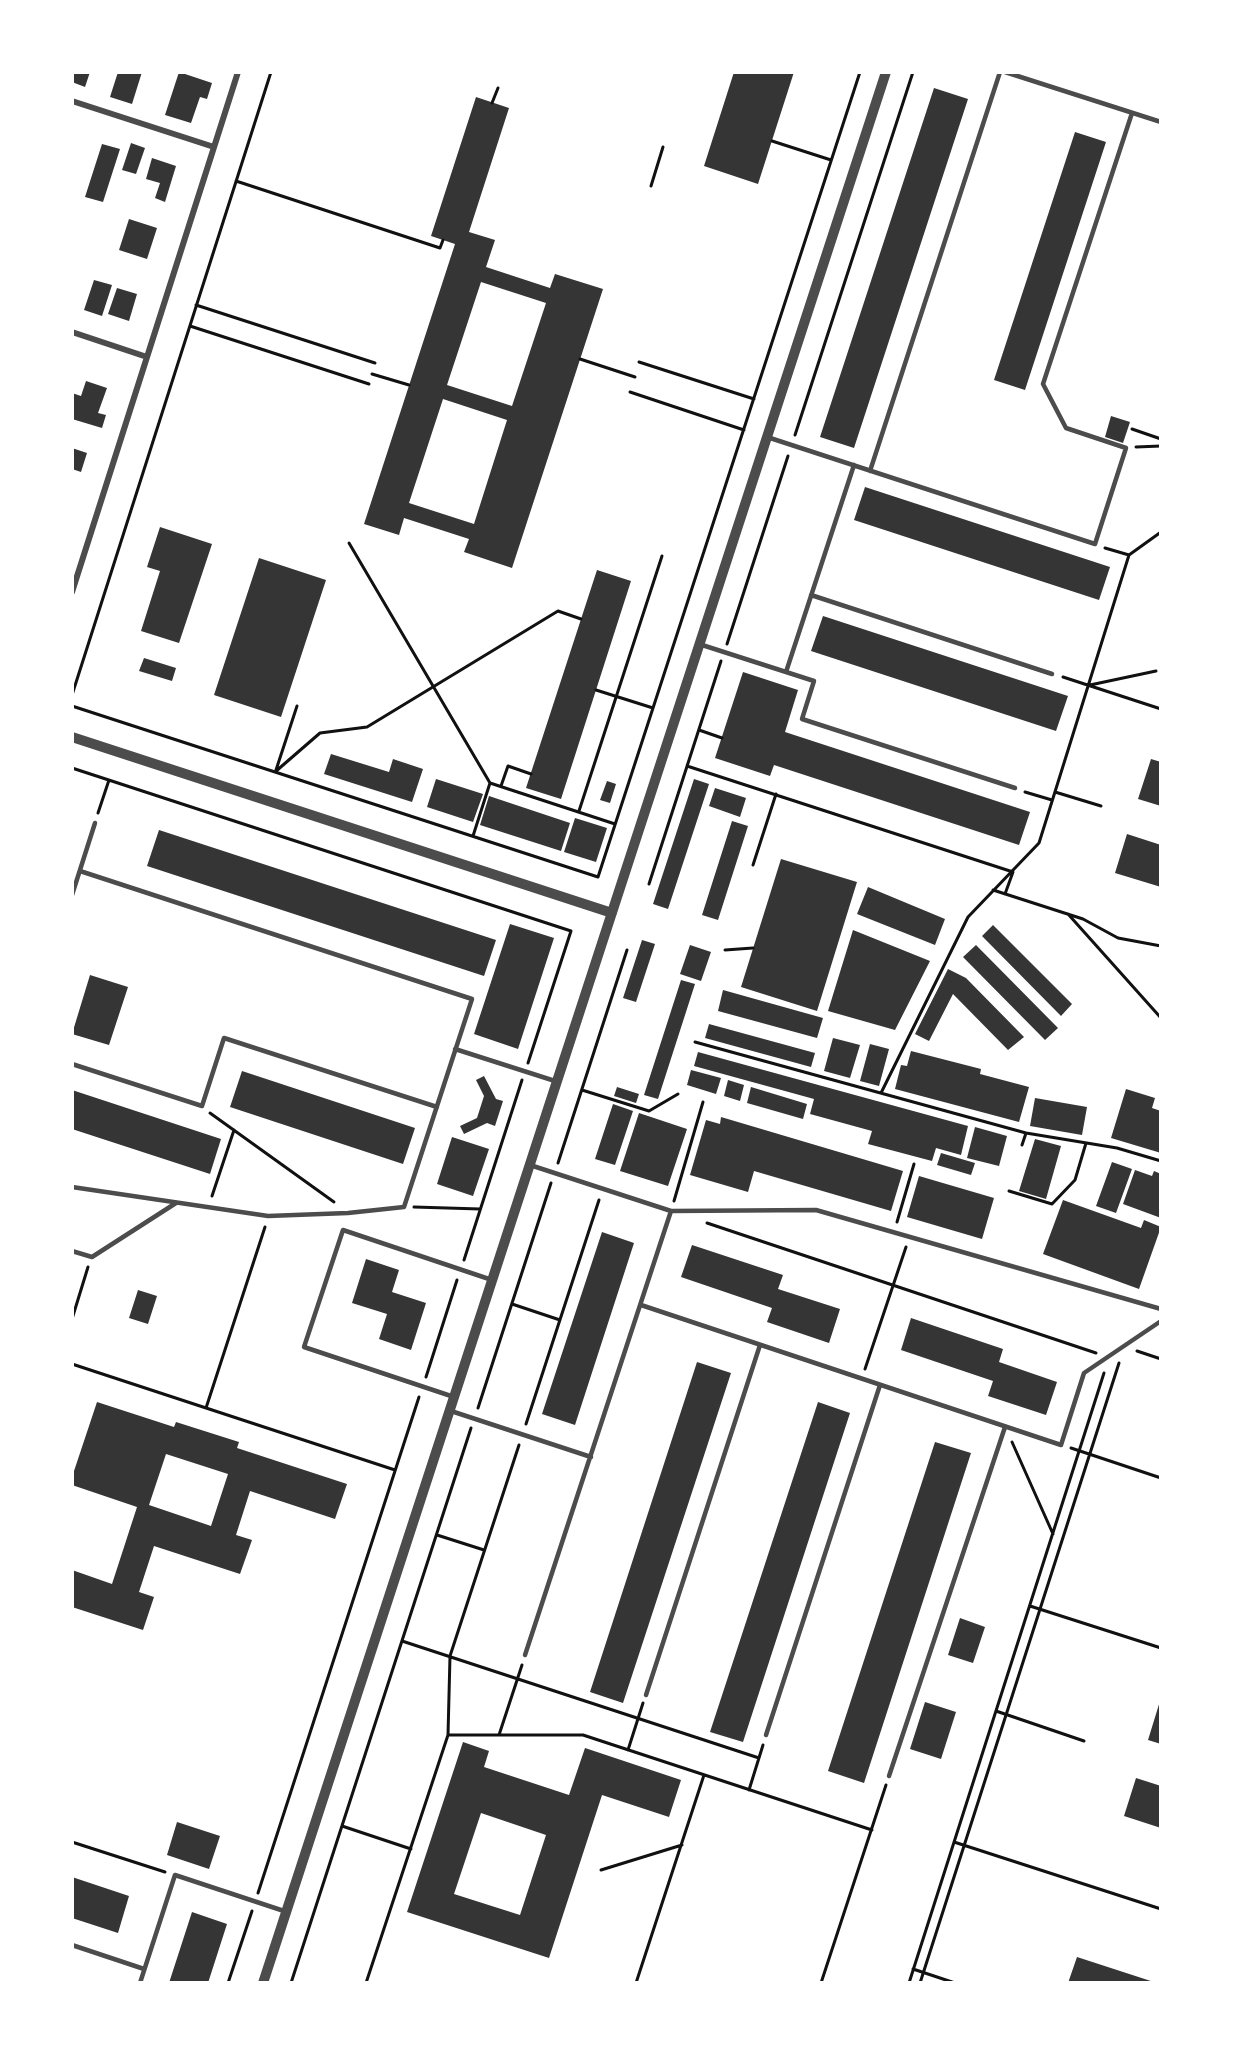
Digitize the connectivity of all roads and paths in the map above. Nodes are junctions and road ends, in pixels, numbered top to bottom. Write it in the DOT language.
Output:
graph roads {
  1 [pos="238,72"];
  2 [pos="271,72"];
  3 [pos="860,72"];
  4 [pos="886,72"];
  5 [pos="913,72"];
  6 [pos="1000,72"];
  7 [pos="1005,72"];
  8 [pos="498,88"];
  9 [pos="72,101"];
  10 [pos="492,103"];
  11 [pos="1132,113"];
  12 [pos="1161,122"];
  13 [pos="772,141"];
  14 [pos="214,147"];
  15 [pos="663,147"];
  16 [pos="831,160"];
  17 [pos="236,181"];
  18 [pos="651,186"];
  19 [pos="443,240"];
  20 [pos="196,305"];
  21 [pos="190,326"];
  22 [pos="72,332"];
  23 [pos="147,357"];
  24 [pos="580,359"];
  25 [pos="639,362"];
  26 [pos="375,363"];
  27 [pos="372,374"];
  28 [pos="635,377"];
  29 [pos="369,384"];
  30 [pos="409,386"];
  31 [pos="630,392"];
  32 [pos="754,399"];
  33 [pos="1132,429"];
  34 [pos="744,430"];
  35 [pos="767,437"];
  36 [pos="1161,439"];
  37 [pos="791,445"];
  38 [pos="1161,446"];
  39 [pos="1126,448"];
  40 [pos="854,465"];
  41 [pos="870,471"];
  42 [pos="1161,532"];
  43 [pos="349,543"];
  44 [pos="1095,544"];
  45 [pos="1129,555"];
  46 [pos="662,556"];
  47 [pos="73,588"];
  48 [pos="812,595"];
  49 [pos="581,619"];
  50 [pos="699,644"];
  51 [pos="724,652"];
  52 [pos="1156,671"];
  53 [pos="786,672"];
  54 [pos="1052,674"];
  55 [pos="1088,685"];
  56 [pos="434,687"];
  57 [pos="596,690"];
  58 [pos="72,695"];
  59 [pos="616,697"];
  60 [pos="72,706"];
  61 [pos="297,706"];
  62 [pos="653,708"];
  63 [pos="1161,709"];
  64 [pos="699,730"];
  65 [pos="72,737"];
  66 [pos="722,738"];
  67 [pos="687,766"];
  68 [pos="72,768"];
  69 [pos="275,772"];
  70 [pos="531,774"];
  71 [pos="109,780"];
  72 [pos="490,783"];
  73 [pos="501,786"];
  74 [pos="1015,788"];
  75 [pos="1055,792"];
  76 [pos="776,794"];
  77 [pos="1052,800"];
  78 [pos="1101,806"];
  79 [pos="579,812"];
  80 [pos="94,823"];
  81 [pos="615,824"];
  82 [pos="473,836"];
  83 [pos="753,865"];
  84 [pos="80,871"];
  85 [pos="1013,872"];
  86 [pos="648,884"];
  87 [pos="993,890"];
  88 [pos="1005,894"];
  89 [pos="72,895"];
  90 [pos="612,913"];
  91 [pos="1067,913"];
  92 [pos="1161,946"];
  93 [pos="753,948"];
  94 [pos="627,950"];
  95 [pos="725,950"];
  96 [pos="1161,1018"];
  97 [pos="695,1042"];
  98 [pos="455,1048"];
  99 [pos="72,1064"];
  100 [pos="525,1071"];
  101 [pos="557,1082"];
  102 [pos="582,1089"];
  103 [pos="881,1093"];
  104 [pos="678,1094"];
  105 [pos="703,1102"];
  106 [pos="202,1106"];
  107 [pos="436,1107"];
  108 [pos="234,1130"];
  109 [pos="1026,1132"];
  110 [pos="1086,1143"];
  111 [pos="1022,1145"];
  112 [pos="1161,1161"];
  113 [pos="914,1164"];
  114 [pos="530,1165"];
  115 [pos="555,1173"];
  116 [pos="72,1187"];
  117 [pos="1008,1191"];
  118 [pos="176,1203"];
  119 [pos="208,1207"];
  120 [pos="404,1207"];
  121 [pos="481,1209"];
  122 [pos="671,1211"];
  123 [pos="348,1213"];
  124 [pos="268,1216"];
  125 [pos="705,1222"];
  126 [pos="894,1233"];
  127 [pos="909,1237"];
  128 [pos="72,1251"];
  129 [pos="92,1257"];
  130 [pos="461,1269"];
  131 [pos="492,1280"];
  132 [pos="893,1285"];
  133 [pos="512,1304"];
  134 [pos="641,1305"];
  135 [pos="1161,1309"];
  136 [pos="72,1319"];
  137 [pos="560,1320"];
  138 [pos="1161,1321"];
  139 [pos="760,1345"];
  140 [pos="1124,1347"];
  141 [pos="1109,1357"];
  142 [pos="1161,1359"];
  143 [pos="72,1364"];
  144 [pos="862,1379"];
  145 [pos="880,1385"];
  146 [pos="423,1387"];
  147 [pos="454,1397"];
  148 [pos="206,1408"];
  149 [pos="450,1410"];
  150 [pos="475,1419"];
  151 [pos="1005,1426"];
  152 [pos="1061,1445"];
  153 [pos="1079,1451"];
  154 [pos="1090,1454"];
  155 [pos="591,1457"];
  156 [pos="395,1470"];
  157 [pos="1161,1478"];
  158 [pos="1053,1534"];
  159 [pos="437,1535"];
  160 [pos="484,1550"];
  161 [pos="1030,1606"];
  162 [pos="1040,1609"];
  163 [pos="402,1641"];
  164 [pos="1161,1648"];
  165 [pos="525,1655"];
  166 [pos="450,1656"];
  167 [pos="517,1678"];
  168 [pos="646,1695"];
  169 [pos="996,1711"];
  170 [pos="1006,1715"];
  171 [pos="638,1718"];
  172 [pos="448,1734"];
  173 [pos="499,1734"];
  174 [pos="766,1735"];
  175 [pos="1084,1741"];
  176 [pos="628,1750"];
  177 [pos="759,1758"];
  178 [pos="704,1775"];
  179 [pos="889,1776"];
  180 [pos="749,1790"];
  181 [pos="342,1826"];
  182 [pos="872,1830"];
  183 [pos="72,1842"];
  184 [pos="954,1842"];
  185 [pos="682,1845"];
  186 [pos="964,1846"];
  187 [pos="411,1849"];
  188 [pos="601,1870"];
  189 [pos="175,1875"];
  190 [pos="255,1901"];
  191 [pos="1161,1909"];
  192 [pos="286,1912"];
  193 [pos="72,1945"];
  194 [pos="144,1969"];
  195 [pos="913,1970"];
  196 [pos="924,1973"];
  197 [pos="822,1982"];
  198 [pos="140,1983"];
  199 [pos="228,1983"];
  200 [pos="263,1983"];
  201 [pos="291,1983"];
  202 [pos="366,1983"];
  203 [pos="636,1983"];
  204 [pos="909,1983"];
  205 [pos="920,1983"];
  206 [pos="956,1983"];
  1 -- 14 [label="street"];
  2 -- 17 [label="path"];
  3 -- 16 [label="path"];
  4 -- 35 [label="street"];
  5 -- 37 [label="path"];
  6 -- 41 [label="lane"];
  7 -- 11 [label="lane"];
  8 -- 10 [label="path"];
  9 -- 14 [label="street"];
  11 -- 12 [label="lane"];
  11 -- 39 [label="lane"];
  13 -- 16 [label="path"];
  14 -- 23 [label="street"];
  15 -- 18 [label="path"];
  16 -- 32 [label="path"];
  17 -- 19 [label="path"];
  17 -- 20 [label="path"];
  20 -- 21 [label="path"];
  20 -- 26 [label="path"];
  21 -- 29 [label="path"];
  21 -- 58 [label="path"];
  22 -- 23 [label="street"];
  23 -- 47 [label="street"];
  24 -- 28 [label="path"];
  25 -- 32 [label="path"];
  27 -- 30 [label="path"];
  31 -- 34 [label="path"];
  32 -- 34 [label="path"];
  33 -- 36 [label="path"];
  34 -- 62 [label="path"];
  35 -- 37 [label="lane"];
  35 -- 50 [label="street"];
  37 -- 40 [label="lane"];
  37 -- 51 [label="path"];
  38 -- 39 [label="path"];
  39 -- 44 [label="lane"];
  40 -- 41 [label="lane"];
  40 -- 48 [label="lane"];
  41 -- 44 [label="lane"];
  42 -- 45 [label="path"];
  43 -- 56 [label="path"];
  44 -- 45 [label="path"];
  45 -- 55 [label="path"];
  46 -- 59 [label="path"];
  48 -- 53 [label="lane"];
  48 -- 54 [label="lane"];
  49 -- 56 [label="path"];
  50 -- 51 [label="lane"];
  50 -- 90 [label="street"];
  51 -- 53 [label="lane"];
  51 -- 64 [label="path"];
  52 -- 55 [label="path"];
  53 -- 74 [label="lane"];
  54 -- 55 [label="path"];
  55 -- 63 [label="path"];
  55 -- 75 [label="path"];
  56 -- 69 [label="path"];
  56 -- 72 [label="path"];
  57 -- 59 [label="path"];
  59 -- 62 [label="path"];
  59 -- 79 [label="path"];
  60 -- 69 [label="path"];
  61 -- 69 [label="path"];
  62 -- 81 [label="path"];
  64 -- 66 [label="path"];
  64 -- 67 [label="path"];
  65 -- 90 [label="street"];
  67 -- 76 [label="path"];
  67 -- 86 [label="path"];
  68 -- 71 [label="path"];
  69 -- 82 [label="path"];
  70 -- 73 [label="path"];
  71 -- 80 [label="path"];
  71 -- 100 [label="path"];
  72 -- 73 [label="path"];
  72 -- 82 [label="path"];
  73 -- 79 [label="path"];
  74 -- 77 [label="path"];
  75 -- 77 [label="path"];
  75 -- 78 [label="path"];
  76 -- 83 [label="path"];
  76 -- 85 [label="path"];
  77 -- 85 [label="path"];
  79 -- 81 [label="path"];
  80 -- 84 [label="lane"];
  81 -- 82 [label="path"];
  84 -- 89 [label="lane"];
  84 -- 98 [label="lane"];
  85 -- 87 [label="path"];
  85 -- 88 [label="path"];
  87 -- 88 [label="path"];
  87 -- 103 [label="path"];
  88 -- 91 [label="path"];
  90 -- 101 [label="street"];
  91 -- 92 [label="path"];
  91 -- 96 [label="path"];
  93 -- 95 [label="path"];
  94 -- 102 [label="path"];
  97 -- 103 [label="path"];
  98 -- 100 [label="lane"];
  98 -- 107 [label="lane"];
  99 -- 106 [label="lane"];
  100 -- 101 [label="lane"];
  100 -- 121 [label="path"];
  101 -- 114 [label="street"];
  102 -- 104 [label="path"];
  102 -- 115 [label="path"];
  103 -- 109 [label="path"];
  105 -- 122 [label="path"];
  106 -- 107 [label="lane"];
  106 -- 108 [label="path"];
  107 -- 120 [label="lane"];
  108 -- 119 [label="path"];
  108 -- 123 [label="path"];
  109 -- 110 [label="path"];
  109 -- 111 [label="path"];
  110 -- 112 [label="path"];
  110 -- 117 [label="path"];
  113 -- 126 [label="path"];
  114 -- 115 [label="lane"];
  114 -- 131 [label="street"];
  115 -- 122 [label="lane"];
  115 -- 133 [label="path"];
  116 -- 118 [label="lane"];
  118 -- 119 [label="lane"];
  118 -- 129 [label="lane"];
  119 -- 124 [label="lane"];
  120 -- 121 [label="path"];
  120 -- 123 [label="lane"];
  121 -- 130 [label="path"];
  122 -- 126 [label="lane"];
  122 -- 134 [label="lane"];
  123 -- 124 [label="lane"];
  124 -- 148 [label="path"];
  125 -- 132 [label="path"];
  126 -- 127 [label="lane"];
  127 -- 132 [label="path"];
  127 -- 135 [label="lane"];
  128 -- 129 [label="lane"];
  129 -- 136 [label="path"];
  130 -- 131 [label="lane"];
  130 -- 146 [label="path"];
  130 -- 146 [label="lane"];
  131 -- 147 [label="street"];
  132 -- 141 [label="path"];
  132 -- 144 [label="path"];
  133 -- 137 [label="path"];
  133 -- 150 [label="path"];
  134 -- 139 [label="lane"];
  134 -- 155 [label="lane"];
  138 -- 140 [label="lane"];
  139 -- 144 [label="lane"];
  139 -- 168 [label="lane"];
  140 -- 141 [label="lane"];
  140 -- 142 [label="path"];
  140 -- 154 [label="path"];
  141 -- 152 [label="lane"];
  141 -- 153 [label="path"];
  143 -- 148 [label="path"];
  144 -- 145 [label="lane"];
  145 -- 151 [label="lane"];
  145 -- 174 [label="lane"];
  146 -- 147 [label="lane"];
  146 -- 156 [label="path"];
  147 -- 149 [label="street"];
  148 -- 156 [label="path"];
  149 -- 150 [label="lane"];
  149 -- 192 [label="street"];
  150 -- 155 [label="lane"];
  150 -- 159 [label="path"];
  151 -- 152 [label="lane"];
  151 -- 158 [label="path"];
  151 -- 179 [label="lane"];
  152 -- 153 [label="path"];
  153 -- 154 [label="path"];
  153 -- 158 [label="path"];
  154 -- 157 [label="path"];
  154 -- 162 [label="path"];
  155 -- 165 [label="lane"];
  156 -- 190 [label="path"];
  158 -- 161 [label="path"];
  159 -- 160 [label="path"];
  159 -- 163 [label="path"];
  161 -- 162 [label="path"];
  161 -- 169 [label="path"];
  162 -- 164 [label="path"];
  162 -- 170 [label="path"];
  163 -- 166 [label="path"];
  163 -- 181 [label="path"];
  165 -- 167 [label="path"];
  166 -- 167 [label="path"];
  166 -- 172 [label="path"];
  167 -- 171 [label="path"];
  167 -- 173 [label="path"];
  168 -- 171 [label="path"];
  169 -- 170 [label="path"];
  169 -- 184 [label="path"];
  170 -- 175 [label="path"];
  170 -- 186 [label="path"];
  171 -- 176 [label="path"];
  171 -- 177 [label="path"];
  172 -- 173 [label="path"];
  172 -- 187 [label="path"];
  173 -- 176 [label="path"];
  174 -- 177 [label="path"];
  176 -- 178 [label="path"];
  177 -- 180 [label="path"];
  178 -- 180 [label="path"];
  178 -- 185 [label="path"];
  179 -- 182 [label="path"];
  180 -- 182 [label="path"];
  181 -- 187 [label="path"];
  181 -- 201 [label="path"];
  182 -- 197 [label="path"];
  183 -- 189 [label="path"];
  184 -- 186 [label="path"];
  184 -- 195 [label="path"];
  185 -- 188 [label="path"];
  185 -- 203 [label="path"];
  186 -- 191 [label="path"];
  186 -- 196 [label="path"];
  187 -- 202 [label="path"];
  189 -- 190 [label="lane"];
  189 -- 194 [label="lane"];
  190 -- 192 [label="lane"];
  190 -- 199 [label="path"];
  192 -- 200 [label="street"];
  193 -- 194 [label="lane"];
  194 -- 198 [label="lane"];
  195 -- 196 [label="path"];
  195 -- 204 [label="path"];
  196 -- 205 [label="path"];
  196 -- 206 [label="path"];
}
